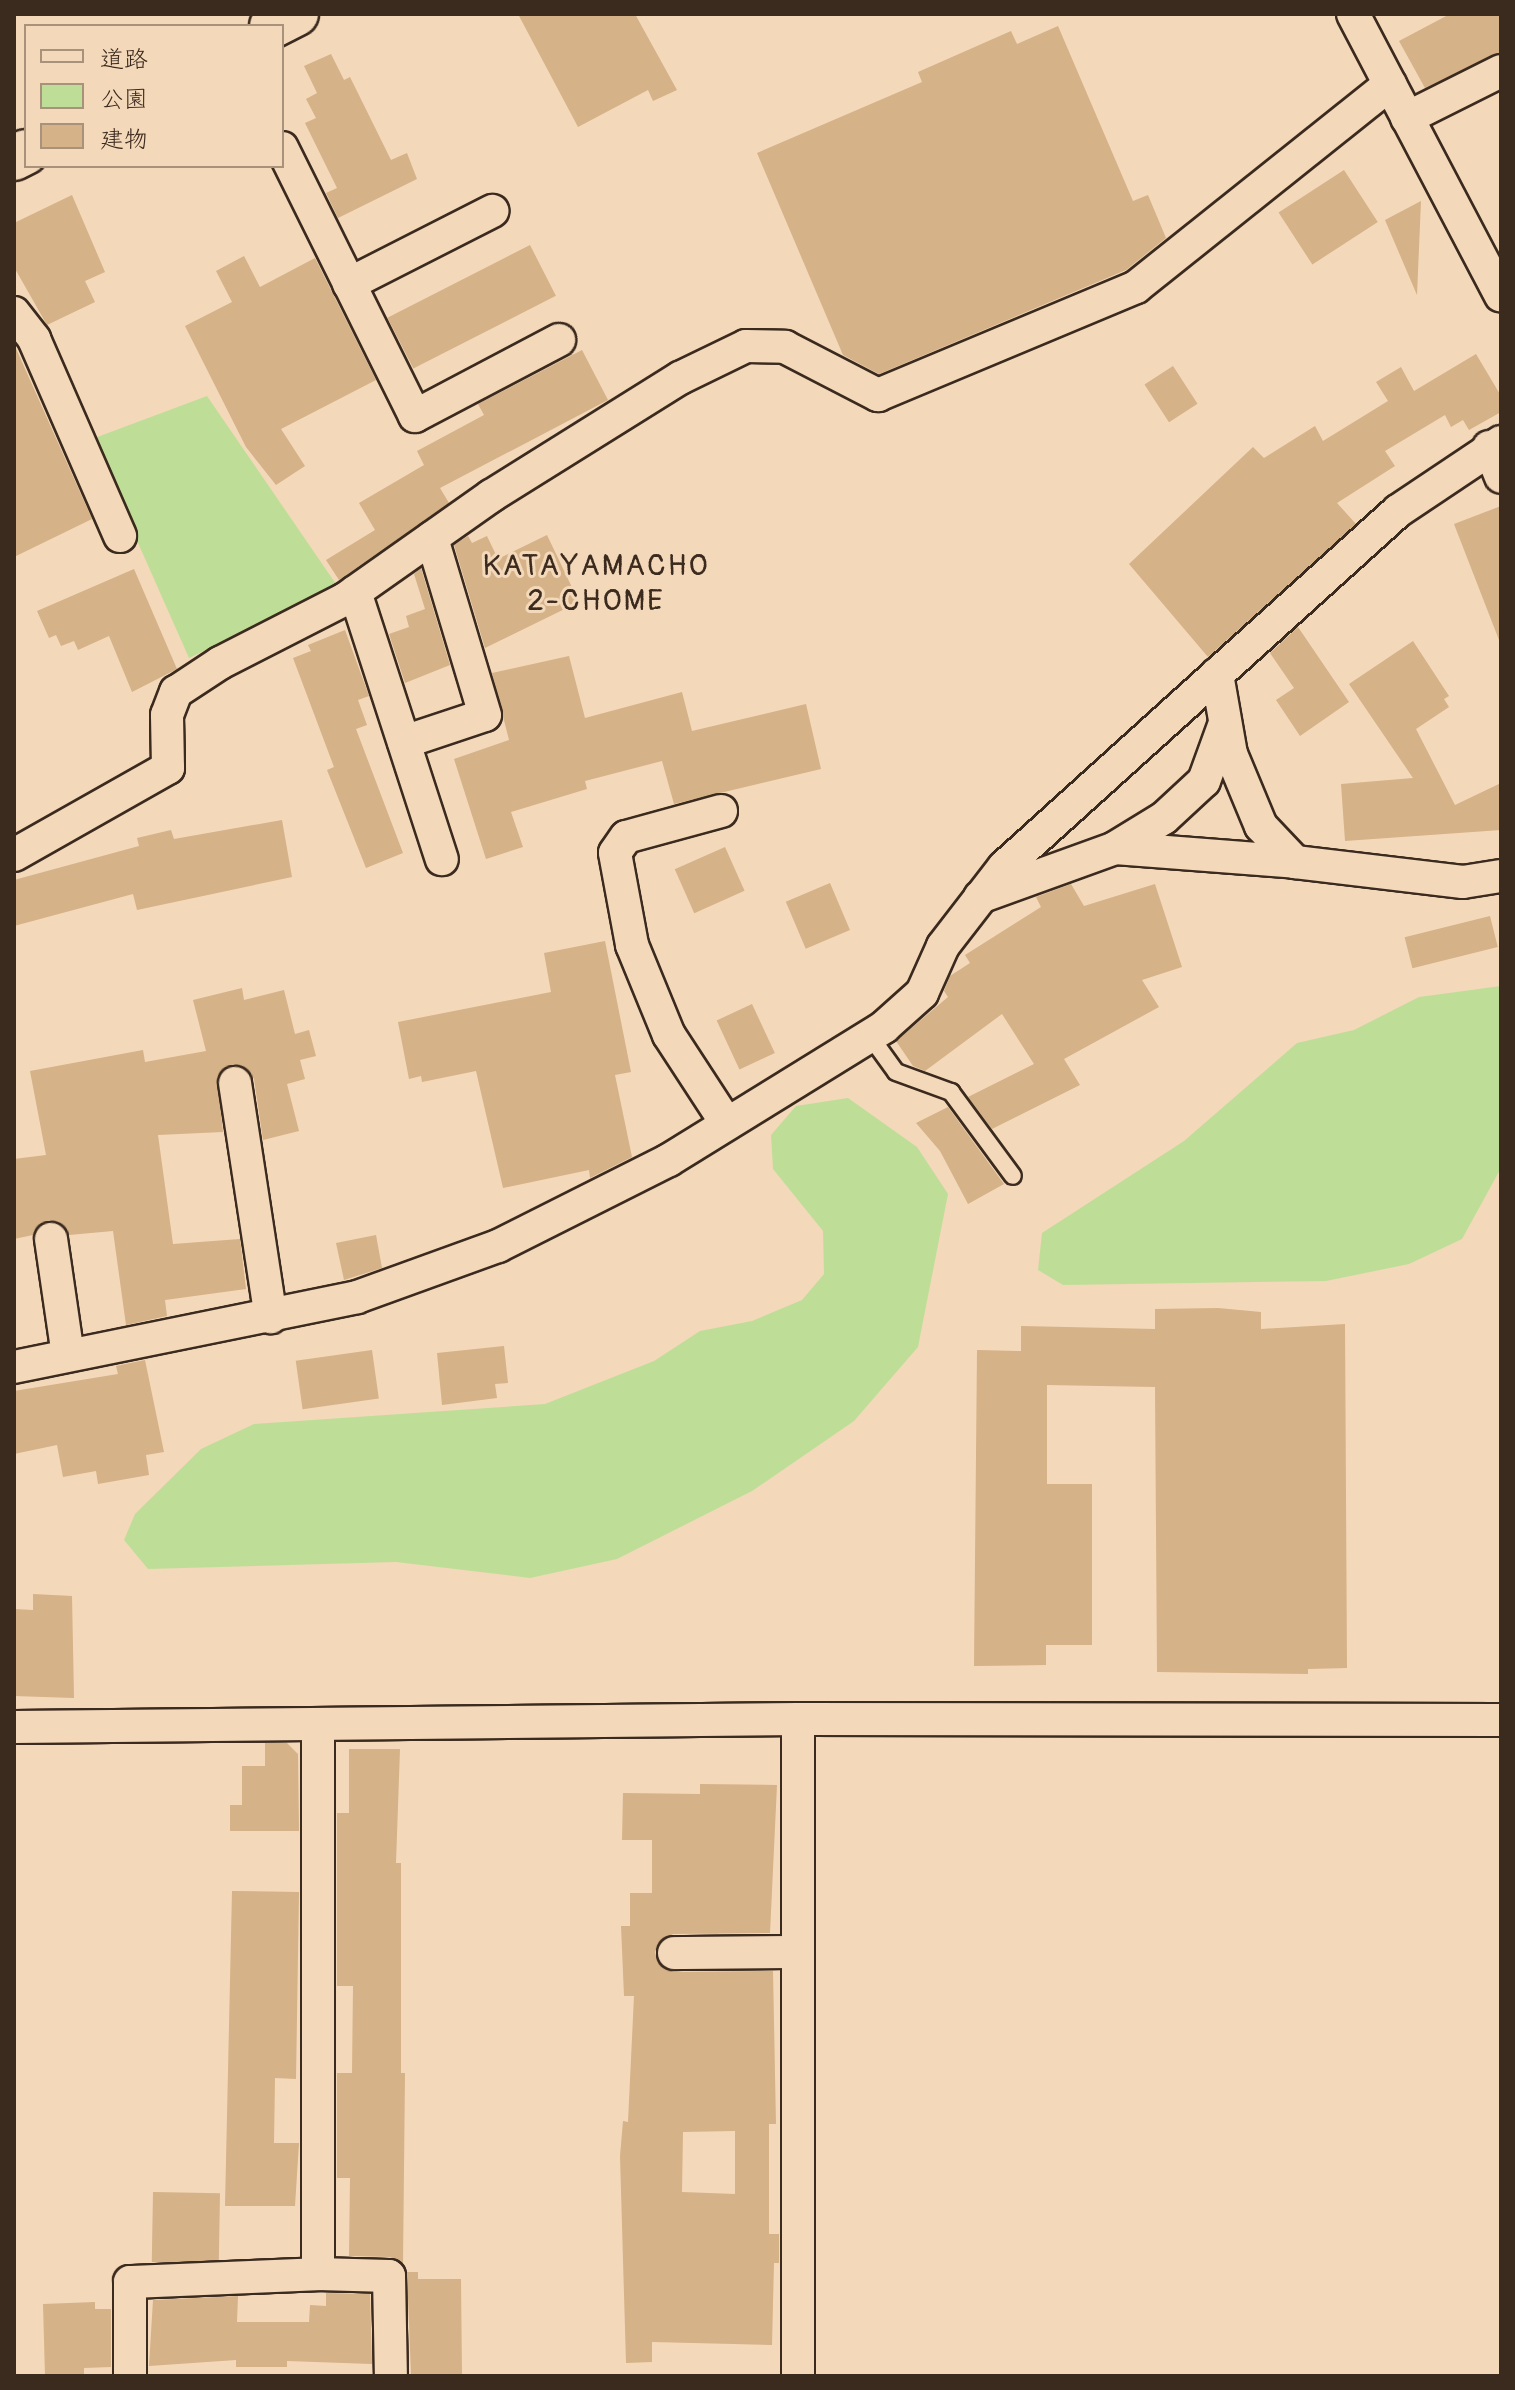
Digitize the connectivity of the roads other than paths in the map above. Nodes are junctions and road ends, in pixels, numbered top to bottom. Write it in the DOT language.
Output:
graph roads {
  1 [pos="296,14"];
  2 [pos="1353,14"];
  3 [pos="276,24"];
  4 [pos="1501,71"];
  5 [pos="1390,84"];
  6 [pos="1407,118"];
  7 [pos="284,152"];
  8 [pos="492,211"];
  9 [pos="349,284"];
  10 [pos="1501,296"];
  11 [pos="14,313"];
  12 [pos="559,340"];
  13 [pos="1495,444"];
  14 [pos="1501,477"];
  15 [pos="120,536"];
  16 [pos="432,538"];
  17 [pos="355,592"];
  18 [pos="1217,674"];
  19 [pos="1225,723"];
  20 [pos="404,742"];
  21 [pos="721,811"];
  22 [pos="1115,848"];
  23 [pos="14,855"];
  24 [pos="442,859"];
  25 [pos="1295,862"];
  26 [pos="1501,876"];
  27 [pos="980,897"];
  28 [pos="870,1036"];
  29 [pos="235,1083"];
  30 [pos="725,1121"];
  31 [pos="1013,1176"];
  32 [pos="51,1239"];
  33 [pos="271,1317"];
  34 [pos="68,1355"];
  35 [pos="14,1367"];
  36 [pos="798,1719"];
  37 [pos="1501,1720"];
  38 [pos="318,1726"];
  39 [pos="14,1727"];
  40 [pos="798,1952"];
  41 [pos="674,1953"];
  42 [pos="318,2274"];
  43 [pos="130,2376"];
  44 [pos="391,2376"];
  45 [pos="798,2376"];
  1 -- 3 [label="highway"];
  2 -- 5 [label="street"];
  4 -- 6 [label="street"];
  5 -- 6 [label="street"];
  5 -- 16 [label="street"];
  6 -- 10 [label="street"];
  7 -- 9 [label="street"];
  8 -- 9 [label="street"];
  9 -- 12 [label="street"];
  11 -- 15 [label="street"];
  13 -- 14 [label="street"];
  13 -- 18 [label="street"];
  16 -- 17 [label="street"];
  16 -- 20 [label="street"];
  17 -- 20 [label="street"];
  17 -- 23 [label="street"];
  18 -- 19 [label="street"];
  18 -- 27 [label="street"];
  19 -- 22 [label="street"];
  19 -- 25 [label="street"];
  20 -- 24 [label="street"];
  21 -- 30 [label="street"];
  22 -- 25 [label="street"];
  22 -- 27 [label="street"];
  25 -- 26 [label="street"];
  27 -- 28 [label="street"];
  28 -- 30 [label="street"];
  28 -- 31 [label="lane"];
  29 -- 33 [label="street"];
  30 -- 33 [label="street"];
  32 -- 34 [label="street"];
  33 -- 34 [label="street"];
  34 -- 35 [label="street"];
  36 -- 37 [label="street"];
  36 -- 38 [label="street"];
  36 -- 40 [label="street"];
  38 -- 39 [label="street"];
  38 -- 42 [label="street"];
  40 -- 41 [label="street"];
  40 -- 45 [label="street"];
  42 -- 43 [label="street"];
  42 -- 44 [label="street"];
}
